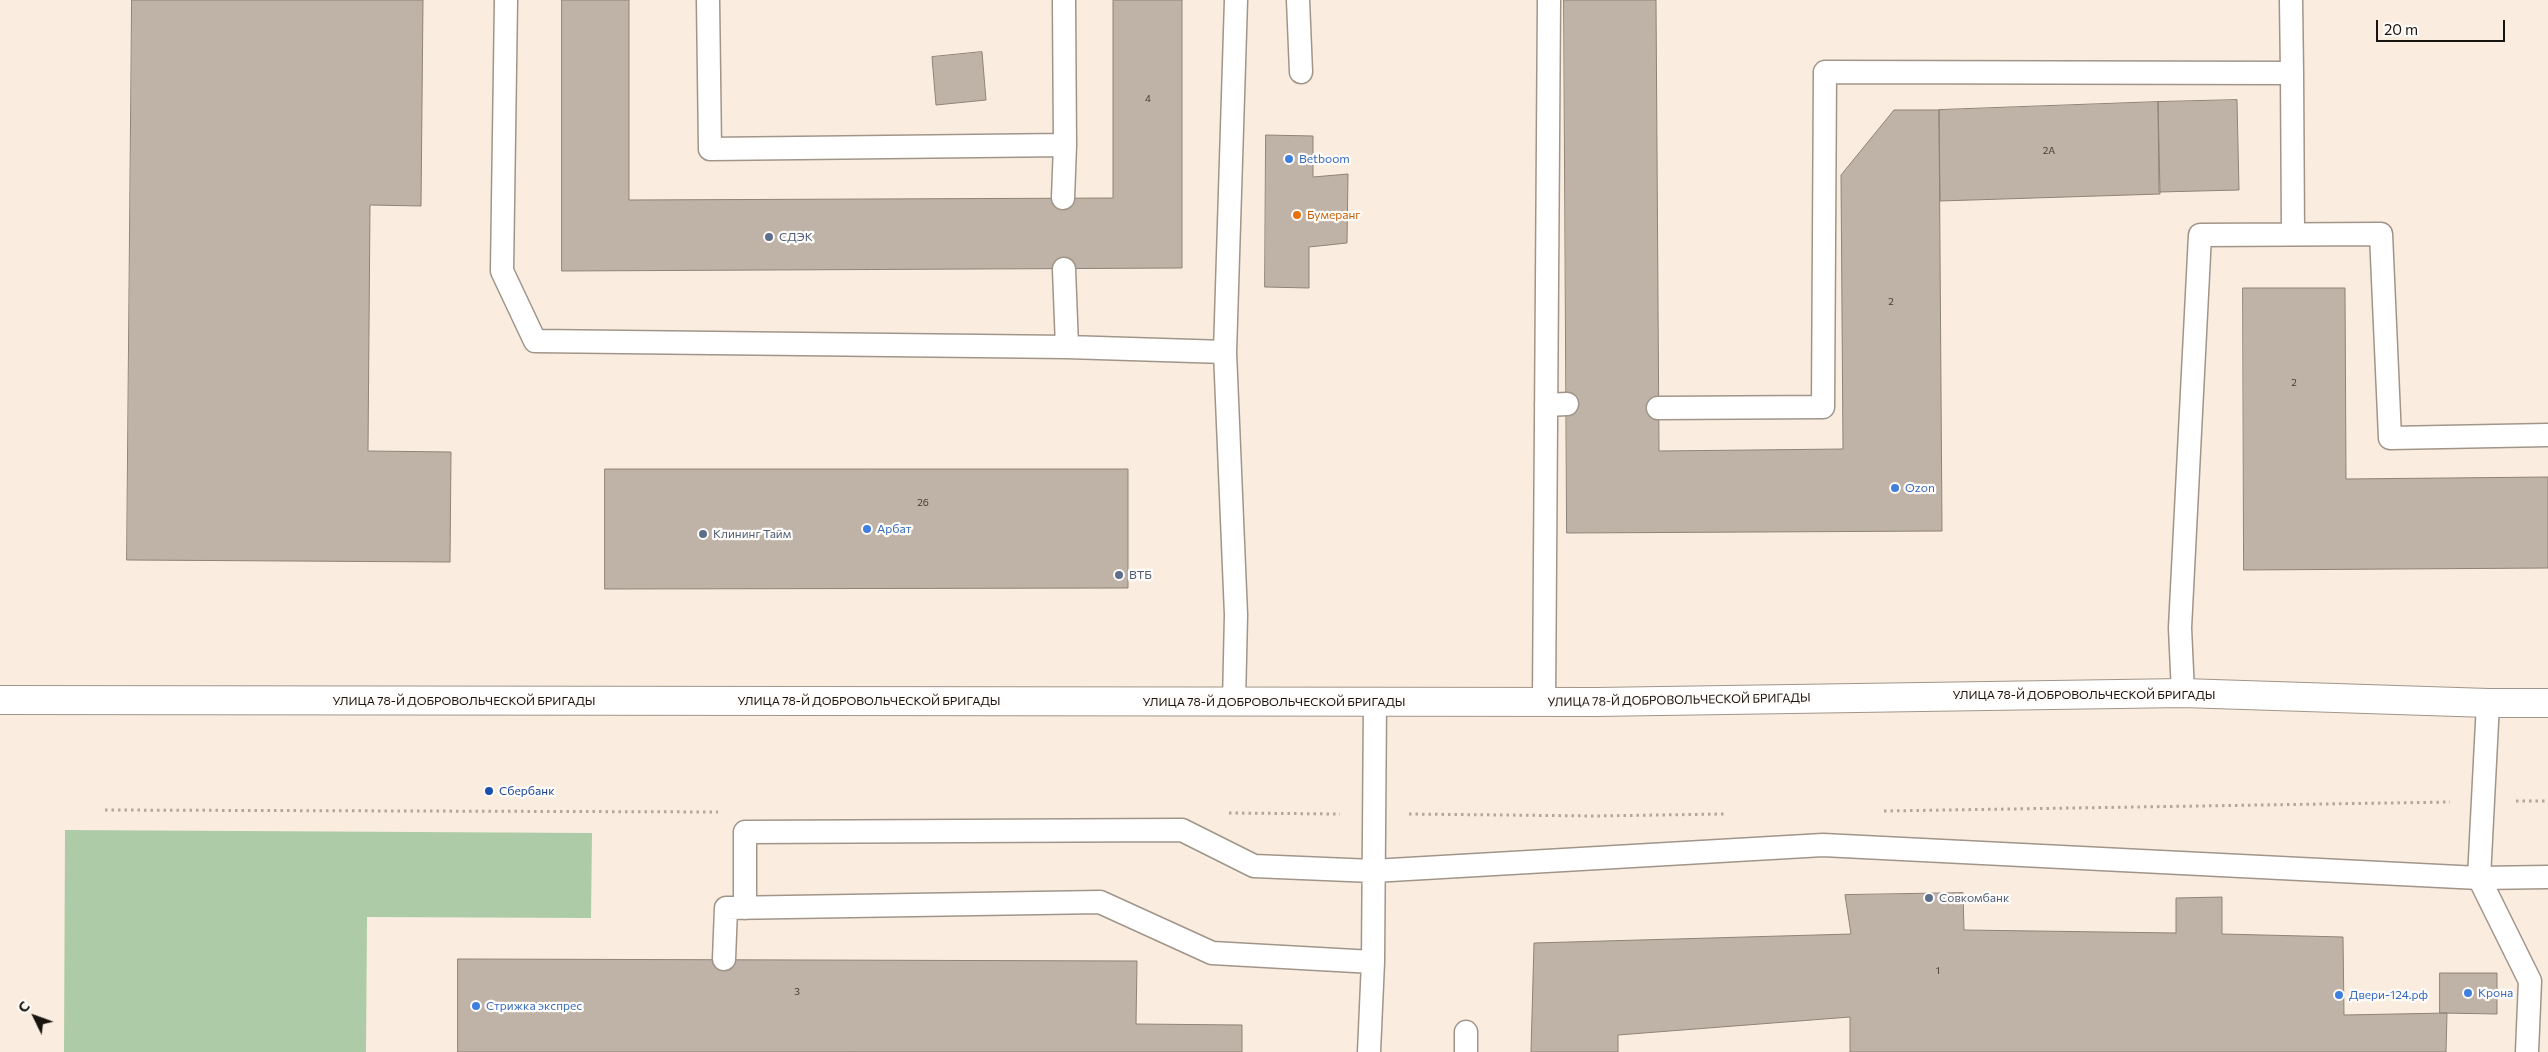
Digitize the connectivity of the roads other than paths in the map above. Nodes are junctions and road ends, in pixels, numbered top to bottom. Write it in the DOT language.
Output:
graph roads {
  1 [pos="506,0"];
  2 [pos="708,0"];
  3 [pos="1064,0"];
  4 [pos="1236,0"];
  5 [pos="1298,0"];
  6 [pos="1549,0"];
  7 [pos="2290,0"];
  8 [pos="1301,72"];
  9 [pos="2292,73"];
  10 [pos="1065,144"];
  11 [pos="1063,198"];
  12 [pos="2293,234"];
  13 [pos="1064,269"];
  14 [pos="1067,347"];
  15 [pos="1225,352"];
  16 [pos="1658,408"];
  17 [pos="2548,435"];
  18 [pos="2183,693"];
  19 [pos="0,700"];
  20 [pos="1234,702"];
  21 [pos="1375,702"];
  22 [pos="1544,702"];
  23 [pos="2488,703"];
  24 [pos="2548,703"];
  25 [pos="1373,871"];
  26 [pos="2548,877"];
  27 [pos="2479,878"];
  28 [pos="745,908"];
  29 [pos="724,960"];
  30 [pos="1373,962"];
  31 [pos="1369,1052"];
  32 [pos="2526,1052"];
  1 -- 14 [label="lane"];
  2 -- 10 [label="lane"];
  3 -- 10 [label="lane"];
  4 -- 15 [label="lane"];
  5 -- 8 [label="lane"];
  6 -- 22 [label="lane"];
  7 -- 9 [label="lane"];
  9 -- 12 [label="lane"];
  9 -- 16 [label="lane"];
  10 -- 11 [label="lane"];
  12 -- 17 [label="lane"];
  12 -- 18 [label="lane"];
  13 -- 14 [label="lane"];
  14 -- 15 [label="lane"];
  15 -- 20 [label="lane"];
  18 -- 22 [label="street, УЛИЦА 78-Й ДОБРОВОЛЬЧЕСКОЙ БРИГАДЫ"];
  18 -- 23 [label="street, УЛИЦА 78-Й ДОБРОВОЛЬЧЕСКОЙ БРИГАДЫ"];
  19 -- 20 [label="street, УЛИЦА 78-Й ДОБРОВОЛЬЧЕСКОЙ БРИГАДЫ"];
  20 -- 21 [label="street, УЛИЦА 78-Й ДОБРОВОЛЬЧЕСКОЙ БРИГАДЫ"];
  21 -- 22 [label="street, УЛИЦА 78-Й ДОБРОВОЛЬЧЕСКОЙ БРИГАДЫ"];
  21 -- 25 [label="lane"];
  23 -- 24 [label="street, УЛИЦА 78-Й ДОБРОВОЛЬЧЕСКОЙ БРИГАДЫ"];
  23 -- 27 [label="lane"];
  25 -- 27 [label="lane"];
  25 -- 28 [label="lane"];
  25 -- 30 [label="lane"];
  26 -- 27 [label="lane"];
  27 -- 32 [label="lane"];
  28 -- 29 [label="lane"];
  28 -- 30 [label="lane"];
  30 -- 31 [label="lane"];
}
